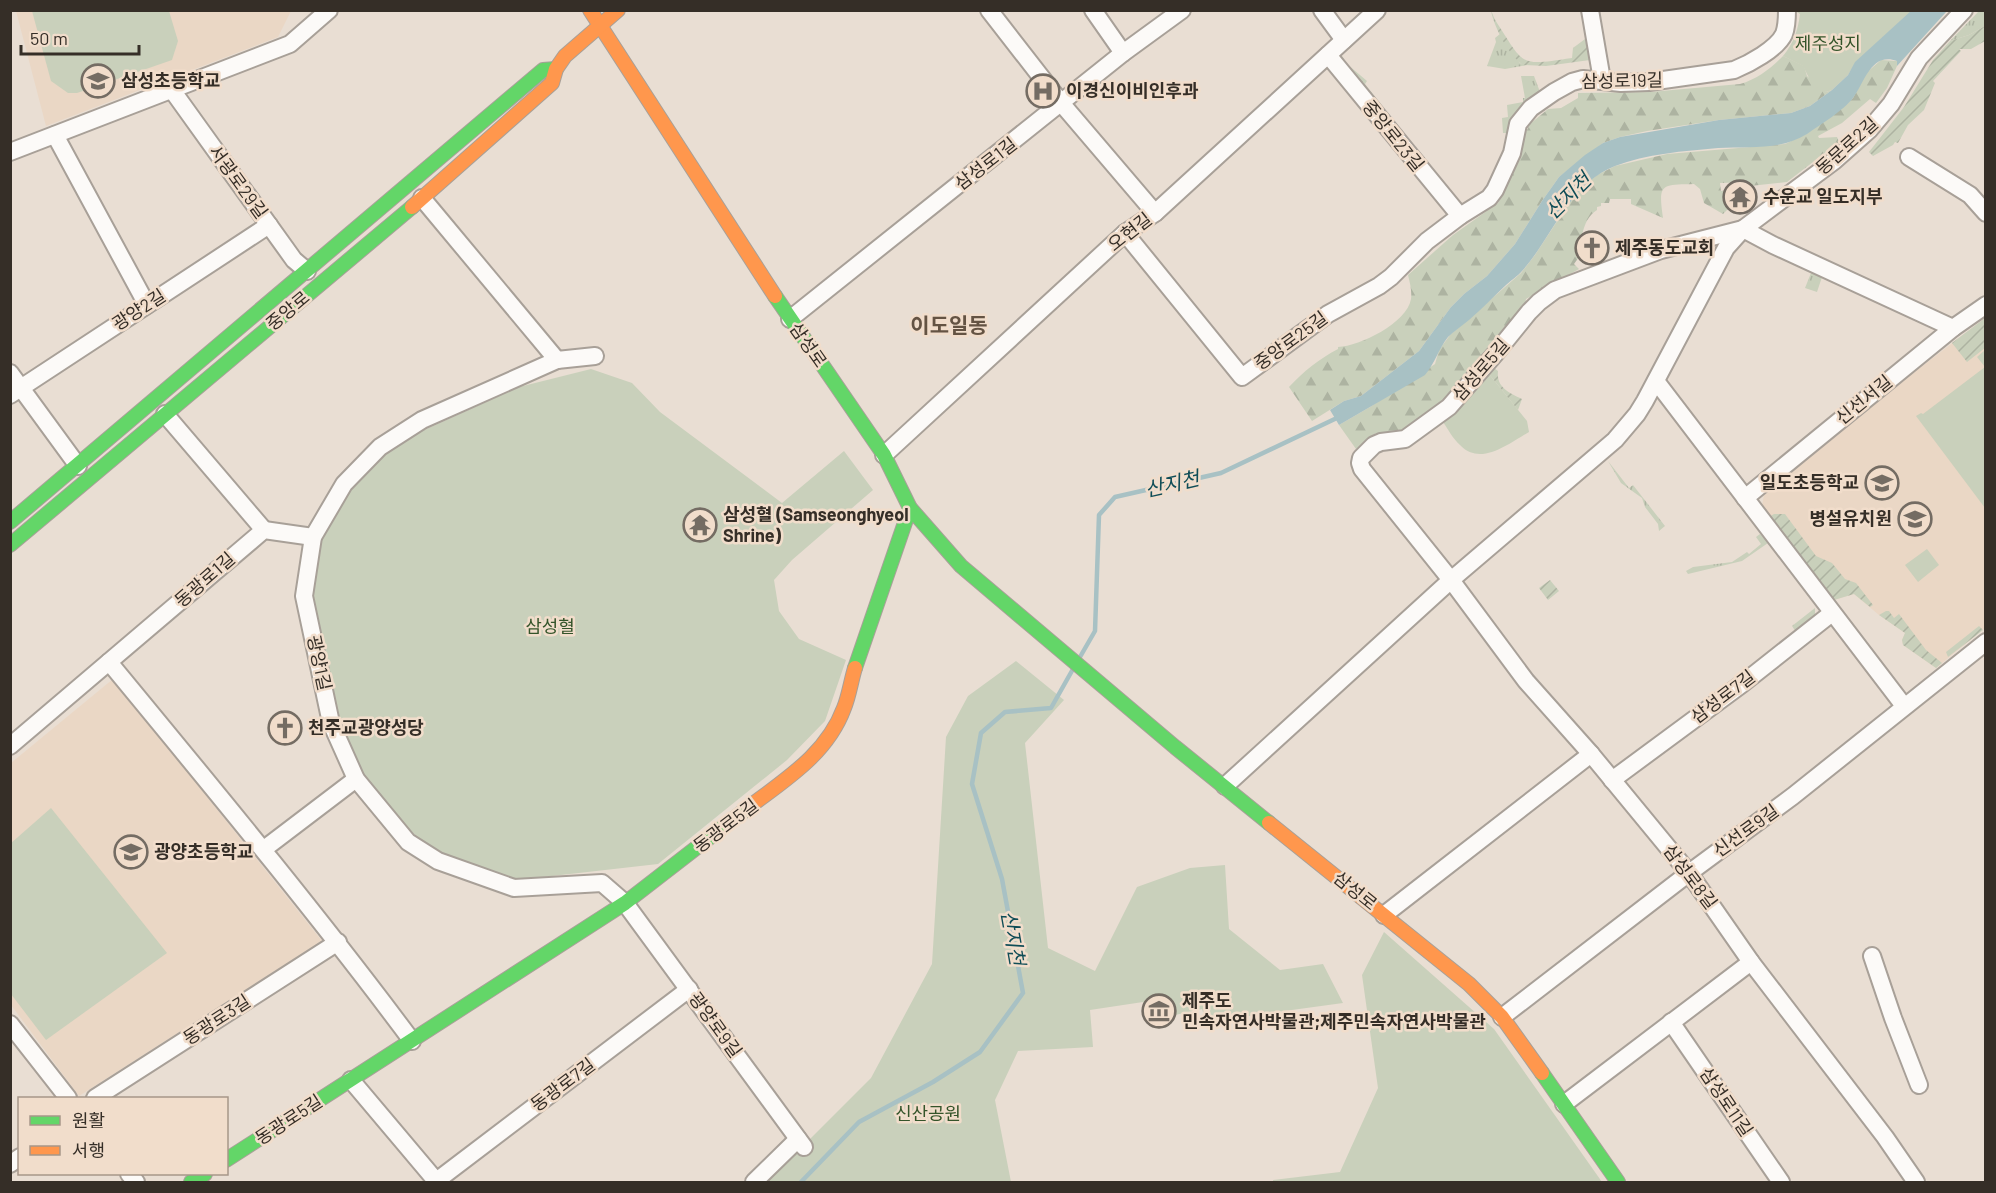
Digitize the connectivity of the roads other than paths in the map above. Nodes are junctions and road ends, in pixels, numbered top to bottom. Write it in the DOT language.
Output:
graph roads {
  1 [pos="328,10"];
  2 [pos="590,10"];
  3 [pos="618,10"];
  4 [pos="989,10"];
  5 [pos="1093,10"];
  6 [pos="1182,10"];
  7 [pos="1322,10"];
  8 [pos="1377,10"];
  9 [pos="1590,10"];
  10 [pos="1787,10"];
  11 [pos="1964,10"];
  12 [pos="601,25"];
  13 [pos="1344,40"];
  14 [pos="1124,53"];
  15 [pos="1328,55"];
  16 [pos="556,69"];
  17 [pos="1602,80"];
  18 [pos="172,90"];
  19 [pos="1062,104"];
  20 [pos="55,135"];
  21 [pos="10,152"];
  22 [pos="1909,157"];
  23 [pos="422,198"];
  24 [pos="1155,213"];
  25 [pos="1986,213"];
  26 [pos="1764,214"];
  27 [pos="1460,216"];
  28 [pos="268,225"];
  29 [pos="1743,229"];
  30 [pos="1125,232"];
  31 [pos="307,271"];
  32 [pos="147,305"];
  33 [pos="1986,305"];
  34 [pos="790,319"];
  35 [pos="1953,328"];
  36 [pos="595,356"];
  37 [pos="557,360"];
  38 [pos="10,373"];
  39 [pos="1656,381"];
  40 [pos="16,392"];
  41 [pos="165,414"];
  42 [pos="884,455"];
  43 [pos="78,466"];
  44 [pos="1745,498"];
  45 [pos="910,508"];
  46 [pos="10,522"];
  47 [pos="264,530"];
  48 [pos="313,537"];
  49 [pos="10,545"];
  50 [pos="1451,580"];
  51 [pos="1832,613"];
  52 [pos="1986,642"];
  53 [pos="109,662"];
  54 [pos="1904,706"];
  55 [pos="12,743"];
  56 [pos="1591,754"];
  57 [pos="356,779"];
  58 [pos="1612,780"];
  59 [pos="1225,786"];
  60 [pos="264,849"];
  61 [pos="1689,873"];
  62 [pos="626,903"];
  63 [pos="1384,915"];
  64 [pos="338,942"];
  65 [pos="1872,956"];
  66 [pos="1751,962"];
  67 [pos="689,989"];
  68 [pos="1502,1017"];
  69 [pos="1671,1022"];
  70 [pos="10,1024"];
  71 [pos="412,1041"];
  72 [pos="351,1080"];
  73 [pos="1919,1085"];
  74 [pos="67,1097"];
  75 [pos="97,1097"];
  76 [pos="1564,1104"];
  77 [pos="228,1159"];
  78 [pos="436,1182"];
  79 [pos="754,1182"];
  80 [pos="1618,1182"];
  81 [pos="1781,1182"];
  82 [pos="1916,1182"];
  1 -- 18 [label="street"];
  2 -- 12 [label="street, 삼성로"];
  3 -- 12 [label="street, 중앙로"];
  4 -- 19 [label="street"];
  5 -- 14 [label="street"];
  6 -- 14 [label="street, 삼성로1길"];
  7 -- 13 [label="street"];
  8 -- 13 [label="street, 오현길"];
  9 -- 17 [label="street"];
  10 -- 17 [label="street, 삼성로19길"];
  11 -- 26 [label="street, 동문로2길"];
  12 -- 16 [label="street, 중앙로"];
  12 -- 34 [label="street, 삼성로"];
  13 -- 15 [label="street, 오현길"];
  14 -- 19 [label="street, 삼성로1길"];
  15 -- 24 [label="street, 오현길"];
  15 -- 27 [label="street, 중앙로23길"];
  16 -- 23 [label="street, 중앙로"];
  16 -- 31 [label="street, 중앙로"];
  17 -- 27 [label="street, 삼성로19길"];
  18 -- 20 [label="street"];
  18 -- 28 [label="street, 서광로29길"];
  19 -- 24 [label="street"];
  19 -- 34 [label="street, 삼성로1길"];
  20 -- 21 [label="street"];
  20 -- 32 [label="street"];
  22 -- 25 [label="street"];
  23 -- 37 [label="street"];
  23 -- 41 [label="street, 중앙로"];
  24 -- 30 [label="street, 오현길"];
  26 -- 29 [label="street, 삼성로5길"];
  27 -- 30 [label="street, 중앙로25길"];
  28 -- 31 [label="street, 서광로29길"];
  28 -- 32 [label="street, 광양2길"];
  29 -- 35 [label="street"];
  29 -- 39 [label="street, 삼성로5길"];
  29 -- 50 [label="street, 삼성로5길"];
  30 -- 42 [label="street, 오현길"];
  31 -- 43 [label="street, 중앙로"];
  32 -- 40 [label="street, 광양2길"];
  33 -- 35 [label="street, 신선서길"];
  34 -- 42 [label="street, 삼성로"];
  35 -- 44 [label="street, 신선서길"];
  36 -- 37 [label="street, 광양1길"];
  37 -- 48 [label="street, 광양1길"];
  38 -- 40 [label="street"];
  39 -- 44 [label="street"];
  39 -- 50 [label="street, 삼성로5길"];
  40 -- 43 [label="street"];
  41 -- 47 [label="street"];
  41 -- 49 [label="street, 중앙로"];
  42 -- 45 [label="street, 삼성로"];
  43 -- 46 [label="street, 중앙로"];
  44 -- 51 [label="street"];
  45 -- 59 [label="street, 삼성로"];
  45 -- 62 [label="street, 동광로5길"];
  47 -- 48 [label="street"];
  47 -- 53 [label="street, 동광로1길"];
  48 -- 57 [label="street, 광양1길"];
  50 -- 56 [label="street, 삼성로8길"];
  50 -- 59 [label="street, 삼성로5길"];
  51 -- 54 [label="street"];
  51 -- 58 [label="street, 삼성로7길"];
  52 -- 54 [label="street, 신선로9길"];
  53 -- 55 [label="street, 동광로1길"];
  53 -- 60 [label="street"];
  54 -- 61 [label="street, 신선로9길"];
  56 -- 58 [label="street, 삼성로8길"];
  56 -- 63 [label="street"];
  57 -- 60 [label="street"];
  57 -- 62 [label="street, 광양1길"];
  58 -- 61 [label="street, 삼성로8길"];
  59 -- 63 [label="street, 삼성로"];
  60 -- 64 [label="street"];
  61 -- 66 [label="street, 삼성로8길"];
  61 -- 68 [label="street, 신선로9길"];
  62 -- 67 [label="street, 광양로9길"];
  62 -- 71 [label="street, 동광로5길"];
  63 -- 68 [label="street, 삼성로"];
  64 -- 71 [label="street"];
  64 -- 75 [label="street, 동광로3길"];
  65 -- 73 [label="street"];
  66 -- 69 [label="street"];
  66 -- 82 [label="street, 삼성로8길"];
  67 -- 78 [label="street, 동광로7길"];
  67 -- 79 [label="street, 광양로9길"];
  68 -- 76 [label="street, 삼성로"];
  69 -- 76 [label="street"];
  69 -- 81 [label="street, 삼성로11길"];
  70 -- 74 [label="street"];
  71 -- 72 [label="street, 동광로5길"];
  72 -- 77 [label="street, 동광로5길"];
  72 -- 78 [label="street"];
  76 -- 80 [label="street, 삼성로"];
}
